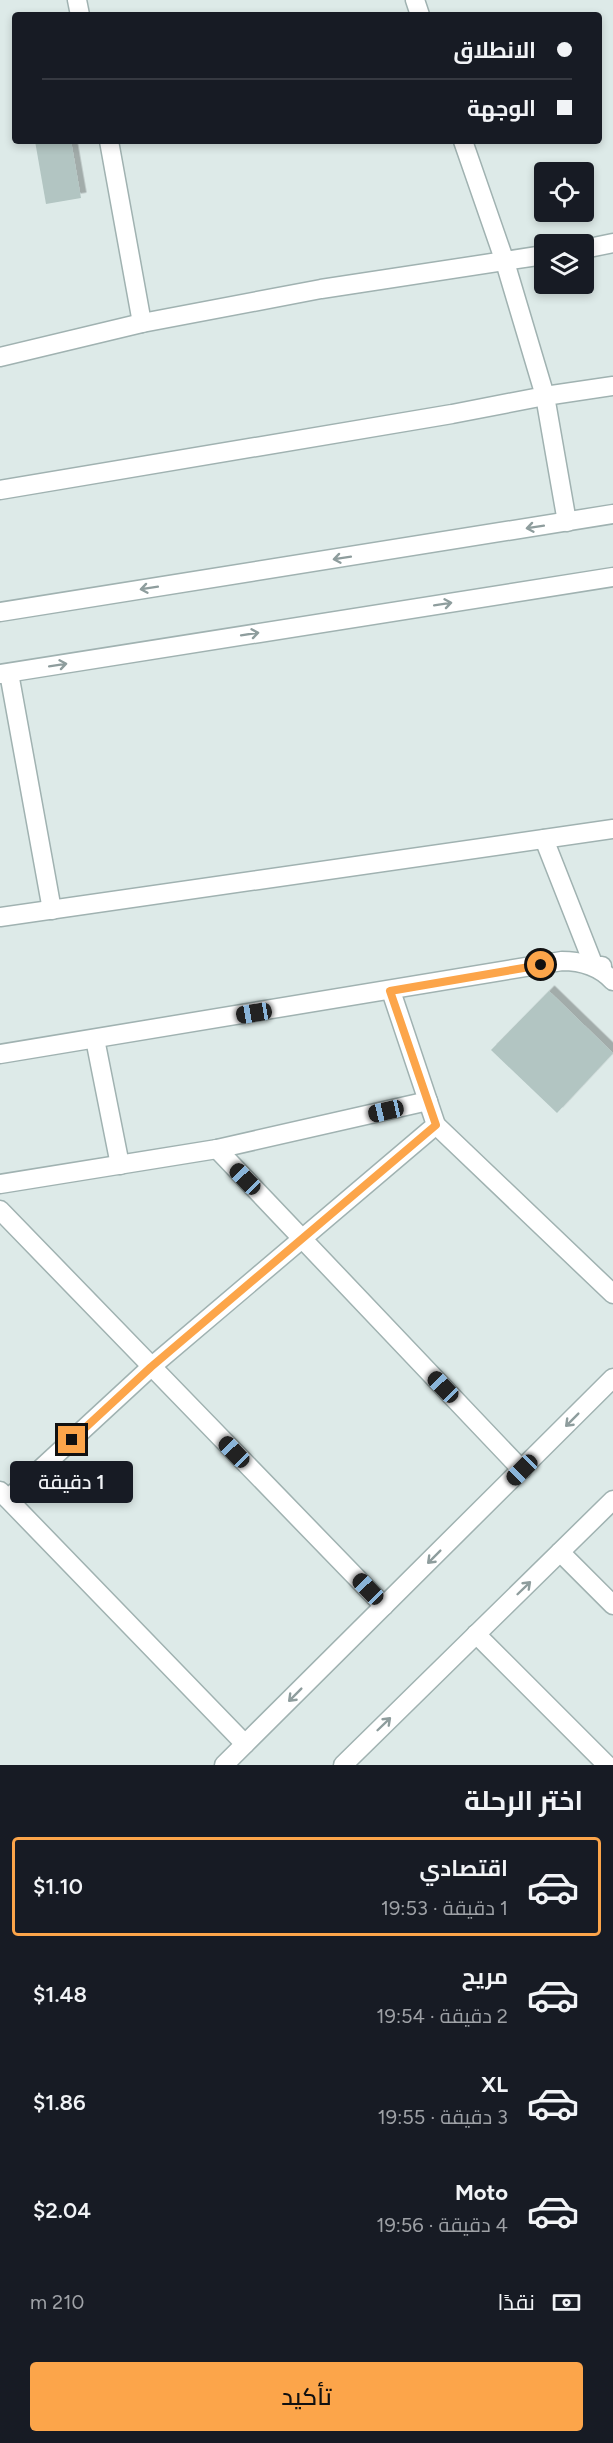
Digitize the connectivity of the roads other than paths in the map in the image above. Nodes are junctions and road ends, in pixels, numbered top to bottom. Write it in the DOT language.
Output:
graph roads {
  1 [pos="110,144"];
  2 [pos="464,144"];
  3 [pos="613,243"];
  4 [pos="594,247"];
  5 [pos="534,257"];
  6 [pos="505,262"];
  7 [pos="142,323"];
  8 [pos="0,357"];
  9 [pos="613,386"];
  10 [pos="545,396"];
  11 [pos="0,490"];
  12 [pos="613,514"];
  13 [pos="567,522"];
  14 [pos="613,577"];
  15 [pos="0,612"];
  16 [pos="4,673"];
  17 [pos="613,829"];
  18 [pos="544,839"];
  19 [pos="52,910"];
  20 [pos="0,917"];
  21 [pos="613,965"];
  22 [pos="594,966"];
  23 [pos="613,981"];
  24 [pos="390,991"];
  25 [pos="95,1039"];
  26 [pos="0,1054"];
  27 [pos="428,1101"];
  28 [pos="436,1125"];
  29 [pos="217,1149"];
  30 [pos="120,1165"];
  31 [pos="0,1184"];
  32 [pos="0,1210"];
  33 [pos="302,1238"];
  34 [pos="613,1294"];
  35 [pos="151,1367"];
  36 [pos="613,1378"];
  37 [pos="522,1470"];
  38 [pos="4,1495"];
  39 [pos="613,1500"];
  40 [pos="560,1552"];
  41 [pos="613,1605"];
  42 [pos="384,1606"];
  43 [pos="476,1634"];
  44 [pos="245,1744"];
  45 [pos="224,1765"];
  46 [pos="343,1765"];
  47 [pos="607,1765"];
  1 -- 7 [label="street"];
  2 -- 6 [label="street"];
  3 -- 4 [label="street"];
  5 -- 6 [label="street"];
  6 -- 7 [label="street"];
  6 -- 10 [label="street"];
  7 -- 8 [label="street"];
  9 -- 10 [label="street"];
  10 -- 11 [label="street"];
  10 -- 13 [label="street"];
  12 -- 13 [label="street"];
  13 -- 15 [label="street, one-way"];
  16 -- 14 [label="street, one-way"];
  16 -- 19 [label="street"];
  17 -- 18 [label="street"];
  18 -- 19 [label="street"];
  18 -- 22 [label="street"];
  19 -- 20 [label="street"];
  21 -- 22 [label="street"];
  22 -- 23 [label="street"];
  22 -- 24 [label="street"];
  24 -- 25 [label="street"];
  24 -- 27 [label="street"];
  25 -- 26 [label="street"];
  25 -- 30 [label="street"];
  27 -- 28 [label="street"];
  27 -- 29 [label="street"];
  28 -- 33 [label="street"];
  28 -- 34 [label="street"];
  29 -- 30 [label="street"];
  29 -- 33 [label="street"];
  30 -- 31 [label="street"];
  32 -- 35 [label="street"];
  33 -- 35 [label="street"];
  33 -- 37 [label="street"];
  35 -- 38 [label="street"];
  35 -- 42 [label="street"];
  36 -- 37 [label="street, one-way"];
  37 -- 42 [label="street, one-way"];
  38 -- 44 [label="street"];
  39 -- 40 [label="street"];
  40 -- 41 [label="street"];
  43 -- 40 [label="street, one-way"];
  42 -- 44 [label="street, one-way"];
  46 -- 43 [label="street, one-way"];
  43 -- 47 [label="street"];
  44 -- 45 [label="street"];
}
